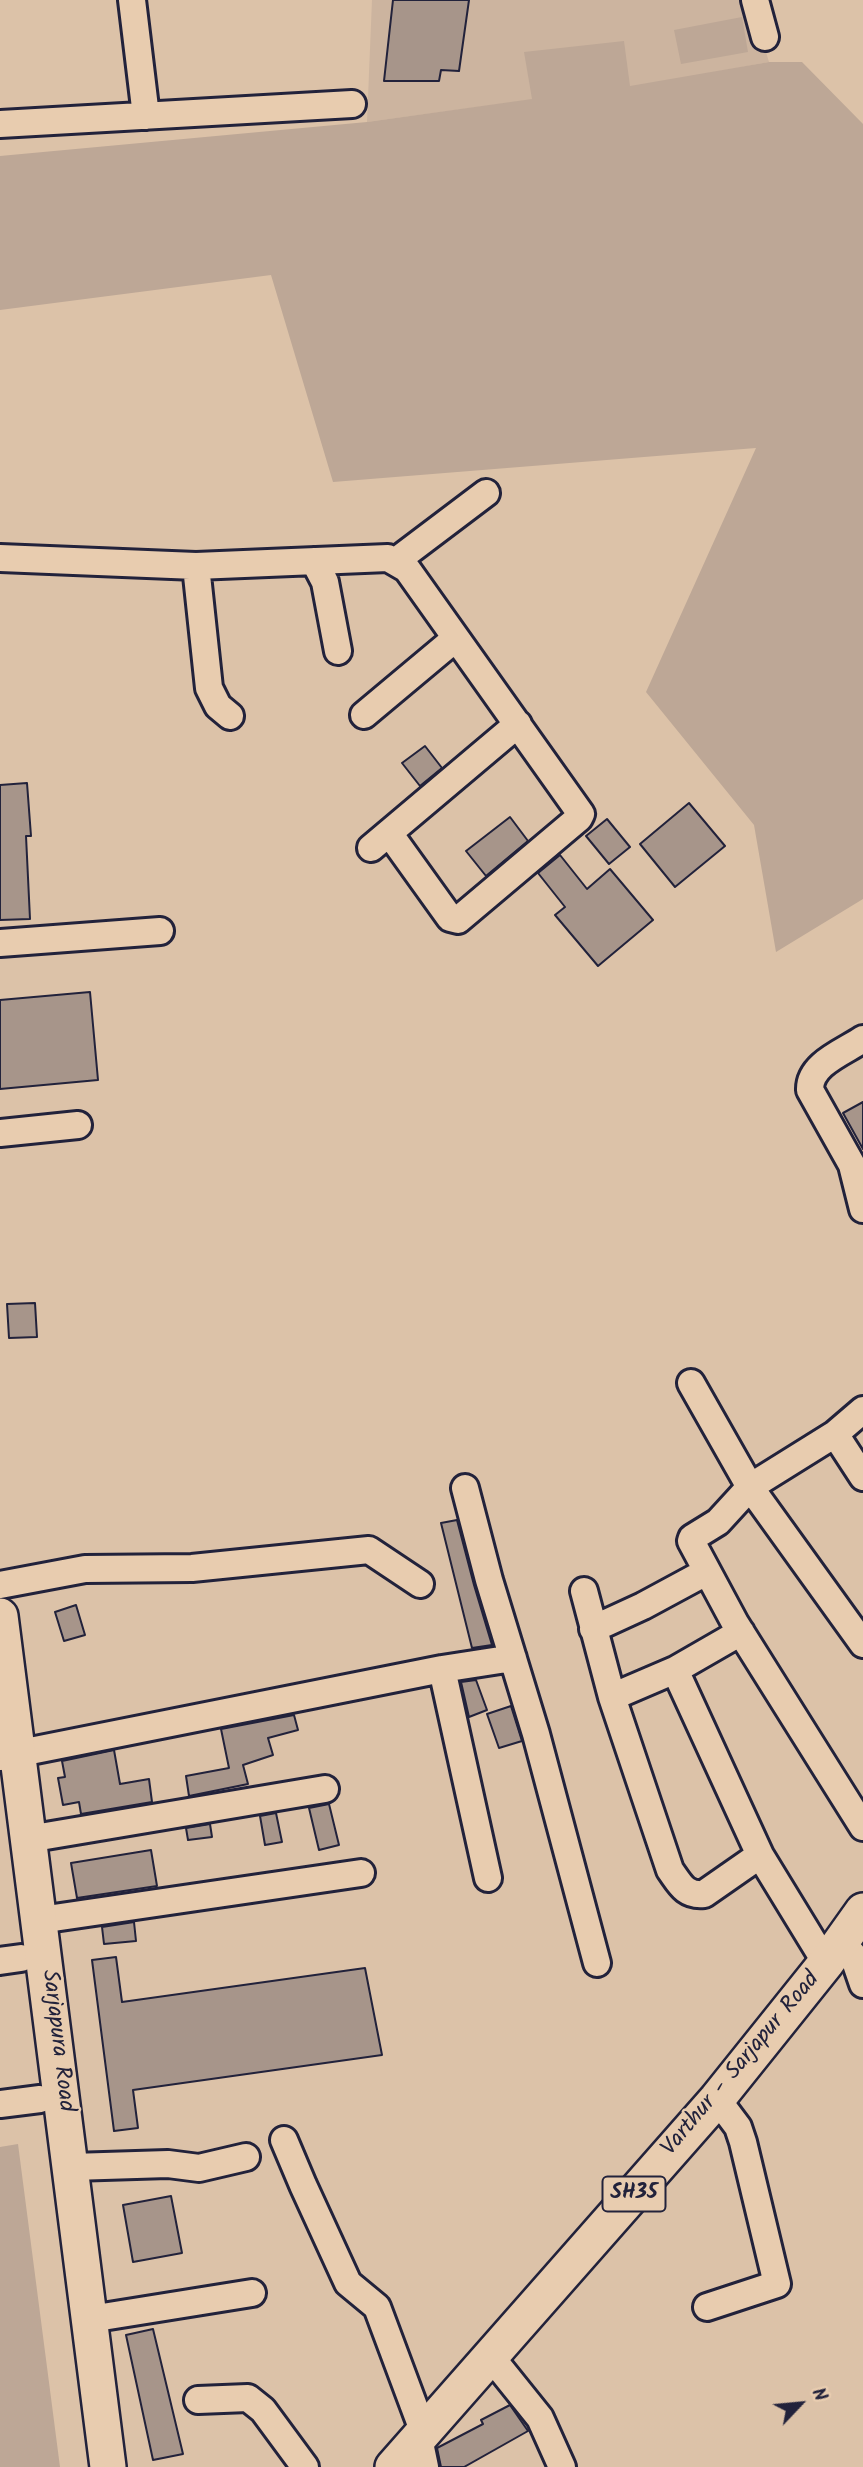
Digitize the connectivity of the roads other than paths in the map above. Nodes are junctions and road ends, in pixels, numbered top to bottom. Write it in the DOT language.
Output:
graph roads {
  1 [pos="132,0"];
  2 [pos="755,0"];
  3 [pos="765,37"];
  4 [pos="352,104"];
  5 [pos="146,116"];
  6 [pos="0,124"];
  7 [pos="486,493"];
  8 [pos="0,558"];
  9 [pos="314,561"];
  10 [pos="396,561"];
  11 [pos="196,566"];
  12 [pos="456,638"];
  13 [pos="338,650"];
  14 [pos="364,715"];
  15 [pos="230,716"];
  16 [pos="518,724"];
  17 [pos="160,931"];
  18 [pos="0,943"];
  19 [pos="863,1039"];
  20 [pos="78,1125"];
  21 [pos="0,1133"];
  22 [pos="857,1162"];
  23 [pos="863,1209"];
  24 [pos="691,1383"];
  25 [pos="863,1410"];
  26 [pos="835,1434"];
  27 [pos="863,1477"];
  28 [pos="750,1487"];
  29 [pos="464,1488"];
  30 [pos="706,1572"];
  31 [pos="420,1584"];
  32 [pos="0,1585"];
  33 [pos="584,1591"];
  34 [pos="0,1616"];
  35 [pos="593,1629"];
  36 [pos="741,1632"];
  37 [pos="863,1644"];
  38 [pos="513,1658"];
  39 [pos="442,1669"];
  40 [pos="675,1670"];
  41 [pos="612,1697"];
  42 [pos="9,1756"];
  43 [pos="325,1789"];
  44 [pos="0,1797"];
  45 [pos="863,1827"];
  46 [pos="28,1839"];
  47 [pos="760,1855"];
  48 [pos="361,1872"];
  49 [pos="488,1878"];
  50 [pos="863,1911"];
  51 [pos="40,1920"];
  52 [pos="849,1957"];
  53 [pos="11,1960"];
  54 [pos="597,1963"];
  55 [pos="40,2099"];
  56 [pos="721,2103"];
  57 [pos="0,2104"];
  58 [pos="284,2140"];
  59 [pos="246,2157"];
  60 [pos="72,2167"];
  61 [pos="252,2293"];
  62 [pos="707,2307"];
  63 [pos="90,2319"];
  64 [pos="496,2362"];
  65 [pos="198,2400"];
  66 [pos="414,2454"];
  67 [pos="88,2467"];
  68 [pos="108,2467"];
  69 [pos="305,2467"];
  70 [pos="562,2467"];
  1 -- 5 [label="street"];
  2 -- 3 [label="street"];
  4 -- 5 [label="street"];
  5 -- 6 [label="street"];
  7 -- 10 [label="street"];
  8 -- 11 [label="street"];
  9 -- 10 [label="street"];
  9 -- 11 [label="street"];
  9 -- 13 [label="street"];
  10 -- 12 [label="street"];
  11 -- 15 [label="street"];
  12 -- 14 [label="street"];
  12 -- 16 [label="street"];
  16 -- 16 [label="street"];
  17 -- 18 [label="street"];
  19 -- 22 [label="street"];
  20 -- 21 [label="street"];
  22 -- 23 [label="street"];
  24 -- 28 [label="street"];
  25 -- 26 [label="street"];
  26 -- 27 [label="street"];
  26 -- 28 [label="street"];
  28 -- 30 [label="street"];
  28 -- 37 [label="street"];
  29 -- 38 [label="street"];
  30 -- 35 [label="street"];
  30 -- 36 [label="street"];
  31 -- 32 [label="street"];
  33 -- 35 [label="street"];
  34 -- 42 [label="main road, Sarjapura Road"];
  35 -- 41 [label="street"];
  36 -- 40 [label="street"];
  36 -- 45 [label="street"];
  38 -- 39 [label="street"];
  38 -- 54 [label="street"];
  39 -- 42 [label="street"];
  39 -- 49 [label="street"];
  40 -- 41 [label="street"];
  40 -- 47 [label="street"];
  41 -- 47 [label="street"];
  42 -- 46 [label="main road, Sarjapura Road"];
  43 -- 46 [label="street"];
  44 -- 53 [label="main road, Sarjapura Road"];
  46 -- 51 [label="main road, Sarjapura Road"];
  47 -- 52 [label="street"];
  48 -- 51 [label="street"];
  50 -- 52 [label="main road, Varthur - Sarjapur Road / SH35"];
  51 -- 60 [label="main road, Sarjapura Road"];
  52 -- 56 [label="main road, Varthur - Sarjapur Road / SH35"];
  53 -- 55 [label="main road, Sarjapura Road"];
  55 -- 57 [label="street"];
  55 -- 67 [label="main road, Sarjapura Road"];
  56 -- 62 [label="street"];
  56 -- 64 [label="main road, Varthur - Sarjapur Road / SH35"];
  58 -- 66 [label="street"];
  59 -- 60 [label="street"];
  60 -- 63 [label="main road, Sarjapura Road"];
  61 -- 63 [label="street"];
  63 -- 68 [label="main road, Sarjapura Road"];
  64 -- 66 [label="main road, Varthur - Sarjapur Road / SH35"];
  64 -- 70 [label="street"];
  65 -- 69 [label="street"];
}
